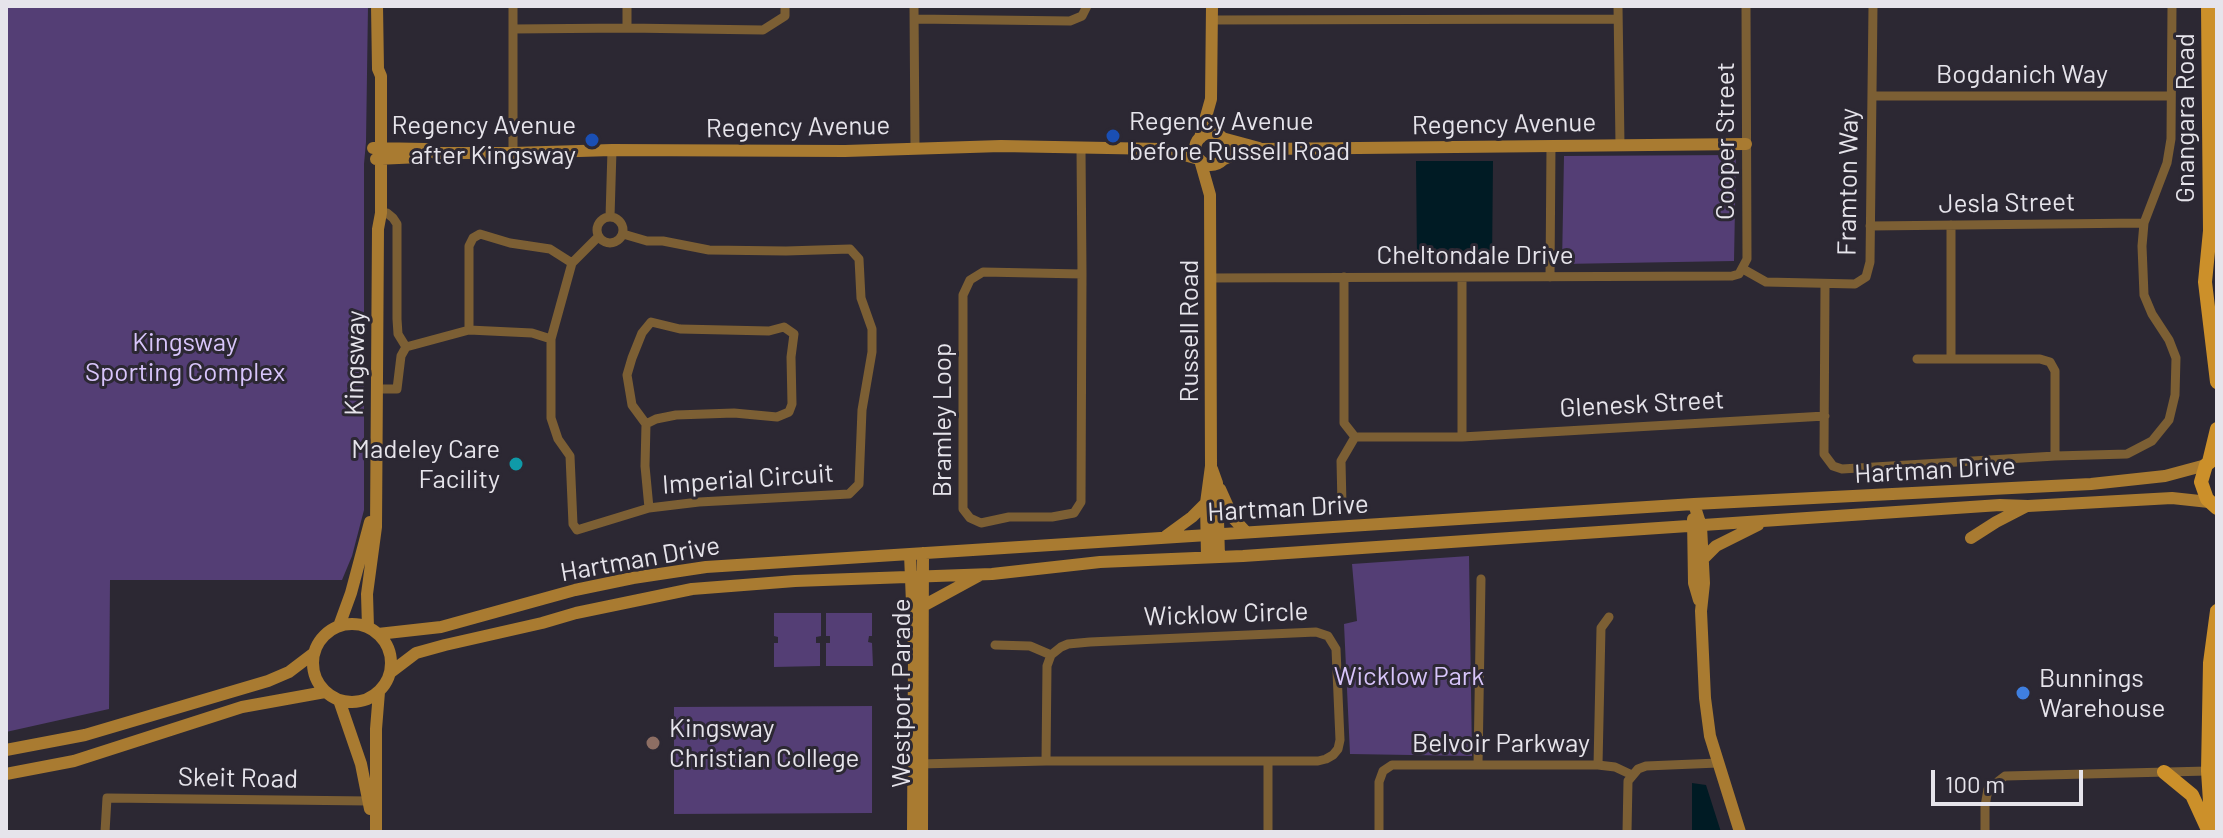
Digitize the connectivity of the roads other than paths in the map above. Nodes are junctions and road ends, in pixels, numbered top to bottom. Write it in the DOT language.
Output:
graph roads {
  1 [pos="513,6"];
  2 [pos="627,6"];
  3 [pos="785,6"];
  4 [pos="914,6"];
  5 [pos="1087,6"];
  6 [pos="1212,6"];
  7 [pos="1618,6"];
  8 [pos="1746,6"];
  9 [pos="1873,6"];
  10 [pos="2172,6"];
  11 [pos="2208,6"];
  12 [pos="378,7"];
  13 [pos="915,19"];
  14 [pos="1618,19"];
  15 [pos="1212,20"];
  16 [pos="627,28"];
  17 [pos="513,29"];
  18 [pos="1872,96"];
  19 [pos="2171,96"];
  20 [pos="1211,99"];
  21 [pos="1221,138"];
  22 [pos="1199,139"];
  23 [pos="1746,144"];
  24 [pos="1620,145"];
  25 [pos="1551,146"];
  26 [pos="915,147"];
  27 [pos="1081,148"];
  28 [pos="1161,149"];
  29 [pos="1262,149"];
  30 [pos="612,150"];
  31 [pos="377,153"];
  32 [pos="513,153"];
  33 [pos="1199,160"];
  34 [pos="1220,161"];
  35 [pos="1210,195"];
  36 [pos="381,213"];
  37 [pos="610,217"];
  38 [pos="2144,223"];
  39 [pos="1951,225"];
  40 [pos="1870,226"];
  41 [pos="378,229"];
  42 [pos="2210,231"];
  43 [pos="623,234"];
  44 [pos="598,237"];
  45 [pos="572,263"];
  46 [pos="2217,268"];
  47 [pos="1741,271"];
  48 [pos="1082,274"];
  49 [pos="1344,277"];
  50 [pos="1550,277"];
  51 [pos="1211,278"];
  52 [pos="1462,278"];
  53 [pos="1825,284"];
  54 [pos="469,330"];
  55 [pos="551,339"];
  56 [pos="406,347"];
  57 [pos="1917,359"];
  58 [pos="1951,359"];
  59 [pos="2217,382"];
  60 [pos="377,389"];
  61 [pos="1825,416"];
  62 [pos="646,424"];
  63 [pos="2217,429"];
  64 [pos="1355,437"];
  65 [pos="1462,437"];
  66 [pos="2055,456"];
  67 [pos="2211,461"];
  68 [pos="1211,466"];
  69 [pos="1217,483"];
  70 [pos="376,497"];
  71 [pos="1206,503"];
  72 [pos="1694,504"];
  73 [pos="1342,505"];
  74 [pos="2028,506"];
  75 [pos="2213,506"];
  76 [pos="649,508"];
  77 [pos="1765,522"];
  78 [pos="2217,525"];
  79 [pos="1697,526"];
  80 [pos="1246,532"];
  81 [pos="1213,534"];
  82 [pos="1166,536"];
  83 [pos="1971,538"];
  84 [pos="916,554"];
  85 [pos="1213,557"];
  86 [pos="1703,559"];
  87 [pos="983,574"];
  88 [pos="916,576"];
  89 [pos="1481,579"];
  90 [pos="923,606"];
  91 [pos="1701,611"];
  92 [pos="2217,611"];
  93 [pos="1609,617"];
  94 [pos="339,626"];
  95 [pos="373,630"];
  96 [pos="995,645"];
  97 [pos="314,653"];
  98 [pos="1051,655"];
  99 [pos="391,672"];
  100 [pos="325,692"];
  101 [pos="379,692"];
  102 [pos="339,700"];
  103 [pos="6,750"];
  104 [pos="1046,761"];
  105 [pos="1268,761"];
  106 [pos="1718,763"];
  107 [pos="918,764"];
  108 [pos="1478,765"];
  109 [pos="1598,765"];
  110 [pos="2208,771"];
  111 [pos="2164,772"];
  112 [pos="6,774"];
  113 [pos="1632,775"];
  114 [pos="369,801"];
  115 [pos="105,832"];
  116 [pos="375,832"];
  117 [pos="913,832"];
  118 [pos="922,832"];
  119 [pos="1268,832"];
  120 [pos="1379,832"];
  121 [pos="1627,832"];
  122 [pos="1740,832"];
  123 [pos="1985,832"];
  124 [pos="2210,832"];
  1 -- 17 [label="street"];
  2 -- 16 [label="street"];
  3 -- 16 [label="street"];
  4 -- 13 [label="street"];
  5 -- 13 [label="street"];
  6 -- 15 [label="main road"];
  7 -- 14 [label="street"];
  8 -- 23 [label="street, Cooper Street"];
  9 -- 18 [label="street, Framton Way"];
  10 -- 19 [label="street"];
  11 -- 42 [label="main road, Gnangara Road"];
  12 -- 31 [label="main road, Kingsway"];
  13 -- 26 [label="street"];
  14 -- 15 [label="street"];
  14 -- 24 [label="street"];
  15 -- 20 [label="main road"];
  16 -- 17 [label="street"];
  17 -- 32 [label="street"];
  18 -- 19 [label="street, Bogdanich Way"];
  18 -- 40 [label="street, Framton Way"];
  19 -- 38 [label="street"];
  20 -- 21 [label="main road"];
  20 -- 22 [label="main road"];
  21 -- 22 [label="main road"];
  21 -- 29 [label="main road, Regency Avenue"];
  21 -- 34 [label="main road"];
  22 -- 28 [label="main road, Regency Avenue"];
  22 -- 33 [label="main road"];
  23 -- 24 [label="main road, Regency Avenue"];
  23 -- 47 [label="street, Cooper Street"];
  24 -- 25 [label="main road, Regency Avenue"];
  25 -- 29 [label="main road, Regency Avenue"];
  25 -- 50 [label="street"];
  26 -- 27 [label="main road, Regency Avenue"];
  26 -- 30 [label="main road, Regency Avenue"];
  27 -- 28 [label="main road, Regency Avenue"];
  27 -- 48 [label="street, Bramley Loop"];
  28 -- 33 [label="main road, Regency Avenue"];
  29 -- 34 [label="main road, Regency Avenue"];
  30 -- 32 [label="main road, Regency Avenue"];
  30 -- 37 [label="street, Imperial Circuit"];
  31 -- 32 [label="main road, Regency Avenue"];
  31 -- 36 [label="main road, Kingsway"];
  31 -- 41 [label="main road, Kingsway"];
  33 -- 34 [label="main road"];
  33 -- 35 [label="main road, Russell Road"];
  34 -- 35 [label="main road, Russell Road"];
  35 -- 51 [label="main road, Russell Road"];
  36 -- 41 [label="main road, Kingsway"];
  36 -- 56 [label="street"];
  37 -- 43 [label="street"];
  37 -- 44 [label="street, Imperial Circuit"];
  38 -- 39 [label="street, Jesla Street"];
  38 -- 66 [label="street"];
  39 -- 40 [label="street, Jesla Street"];
  39 -- 58 [label="street"];
  40 -- 53 [label="street, Framton Way"];
  41 -- 60 [label="main road, Kingsway"];
  42 -- 46 [label="main road, Gnangara Road"];
  42 -- 59 [label="main road, Gnangara Road"];
  43 -- 44 [label="street, Imperial Circuit"];
  43 -- 76 [label="street, Imperial Circuit"];
  44 -- 45 [label="street, Imperial Circuit"];
  45 -- 54 [label="street"];
  45 -- 55 [label="street, Imperial Circuit"];
  47 -- 50 [label="street, Cheltondale Drive"];
  47 -- 53 [label="street, Framton Way"];
  48 -- 48 [label="street, Bramley Loop"];
  49 -- 51 [label="street, Cheltondale Drive"];
  49 -- 52 [label="street, Cheltondale Drive"];
  49 -- 64 [label="street"];
  50 -- 52 [label="street, Cheltondale Drive"];
  51 -- 68 [label="main road, Russell Road"];
  52 -- 65 [label="street"];
  53 -- 61 [label="street"];
  54 -- 55 [label="street"];
  54 -- 56 [label="street"];
  55 -- 76 [label="street, Imperial Circuit"];
  56 -- 60 [label="street"];
  57 -- 58 [label="street"];
  58 -- 66 [label="street"];
  60 -- 70 [label="main road, Kingsway"];
  61 -- 65 [label="street, Glenesk Street"];
  61 -- 66 [label="street"];
  62 -- 62 [label="street"];
  62 -- 76 [label="street"];
  63 -- 67 [label="main road"];
  64 -- 65 [label="street, Glenesk Street"];
  64 -- 73 [label="street"];
  67 -- 72 [label="main road, Hartman Drive"];
  67 -- 75 [label="main road"];
  68 -- 69 [label="main road, Russell Road"];
  68 -- 71 [label="main road, Russell Road"];
  69 -- 80 [label="main road"];
  69 -- 81 [label="main road, Russell Road"];
  70 -- 94 [label="main road, Kingsway"];
  70 -- 95 [label="main road, Kingsway"];
  71 -- 81 [label="main road, Russell Road"];
  71 -- 82 [label="main road"];
  72 -- 79 [label="main road"];
  72 -- 80 [label="main road, Hartman Drive"];
  74 -- 75 [label="main road, Hartman Drive"];
  74 -- 77 [label="main road, Hartman Drive"];
  74 -- 83 [label="main road"];
  75 -- 78 [label="main road"];
  77 -- 79 [label="main road, Hartman Drive"];
  77 -- 86 [label="main road"];
  79 -- 85 [label="main road, Hartman Drive"];
  79 -- 86 [label="main road"];
  79 -- 91 [label="main road"];
  80 -- 81 [label="main road, Hartman Drive"];
  81 -- 82 [label="main road, Hartman Drive"];
  81 -- 85 [label="main road, Russell Road"];
  82 -- 84 [label="main road, Hartman Drive"];
  84 -- 88 [label="main road, Westport Parade"];
  84 -- 95 [label="main road, Hartman Drive"];
  85 -- 87 [label="main road, Hartman Drive"];
  86 -- 91 [label="main road"];
  87 -- 88 [label="main road, Hartman Drive"];
  87 -- 90 [label="main road"];
  88 -- 90 [label="main road, Westport Parade"];
  88 -- 99 [label="main road, Hartman Drive"];
  88 -- 107 [label="main road, Westport Parade"];
  89 -- 108 [label="street"];
  90 -- 107 [label="main road, Westport Parade"];
  91 -- 106 [label="main road"];
  92 -- 110 [label="main road"];
  93 -- 109 [label="street"];
  94 -- 95 [label="main road"];
  94 -- 97 [label="main road"];
  95 -- 99 [label="main road"];
  96 -- 98 [label="street"];
  97 -- 100 [label="main road"];
  97 -- 103 [label="main road"];
  98 -- 104 [label="street"];
  98 -- 105 [label="street, Wicklow Circle"];
  99 -- 101 [label="main road"];
  100 -- 102 [label="main road"];
  100 -- 112 [label="main road"];
  101 -- 102 [label="main road"];
  101 -- 116 [label="main road"];
  102 -- 114 [label="main road"];
  104 -- 105 [label="street, Wicklow Circle"];
  104 -- 107 [label="street, Wicklow Circle"];
  105 -- 119 [label="street"];
  106 -- 113 [label="street"];
  106 -- 122 [label="main road"];
  107 -- 117 [label="main road, Westport Parade"];
  107 -- 118 [label="main road, Westport Parade"];
  108 -- 109 [label="street, Belvoir Parkway"];
  108 -- 120 [label="street, Belvoir Parkway"];
  109 -- 113 [label="street, Belvoir Parkway"];
  110 -- 111 [label="street"];
  110 -- 124 [label="main road"];
  111 -- 123 [label="street"];
  111 -- 124 [label="main road"];
  113 -- 121 [label="street"];
  114 -- 115 [label="street, Skeit Road"];
  114 -- 116 [label="main road"];
}
